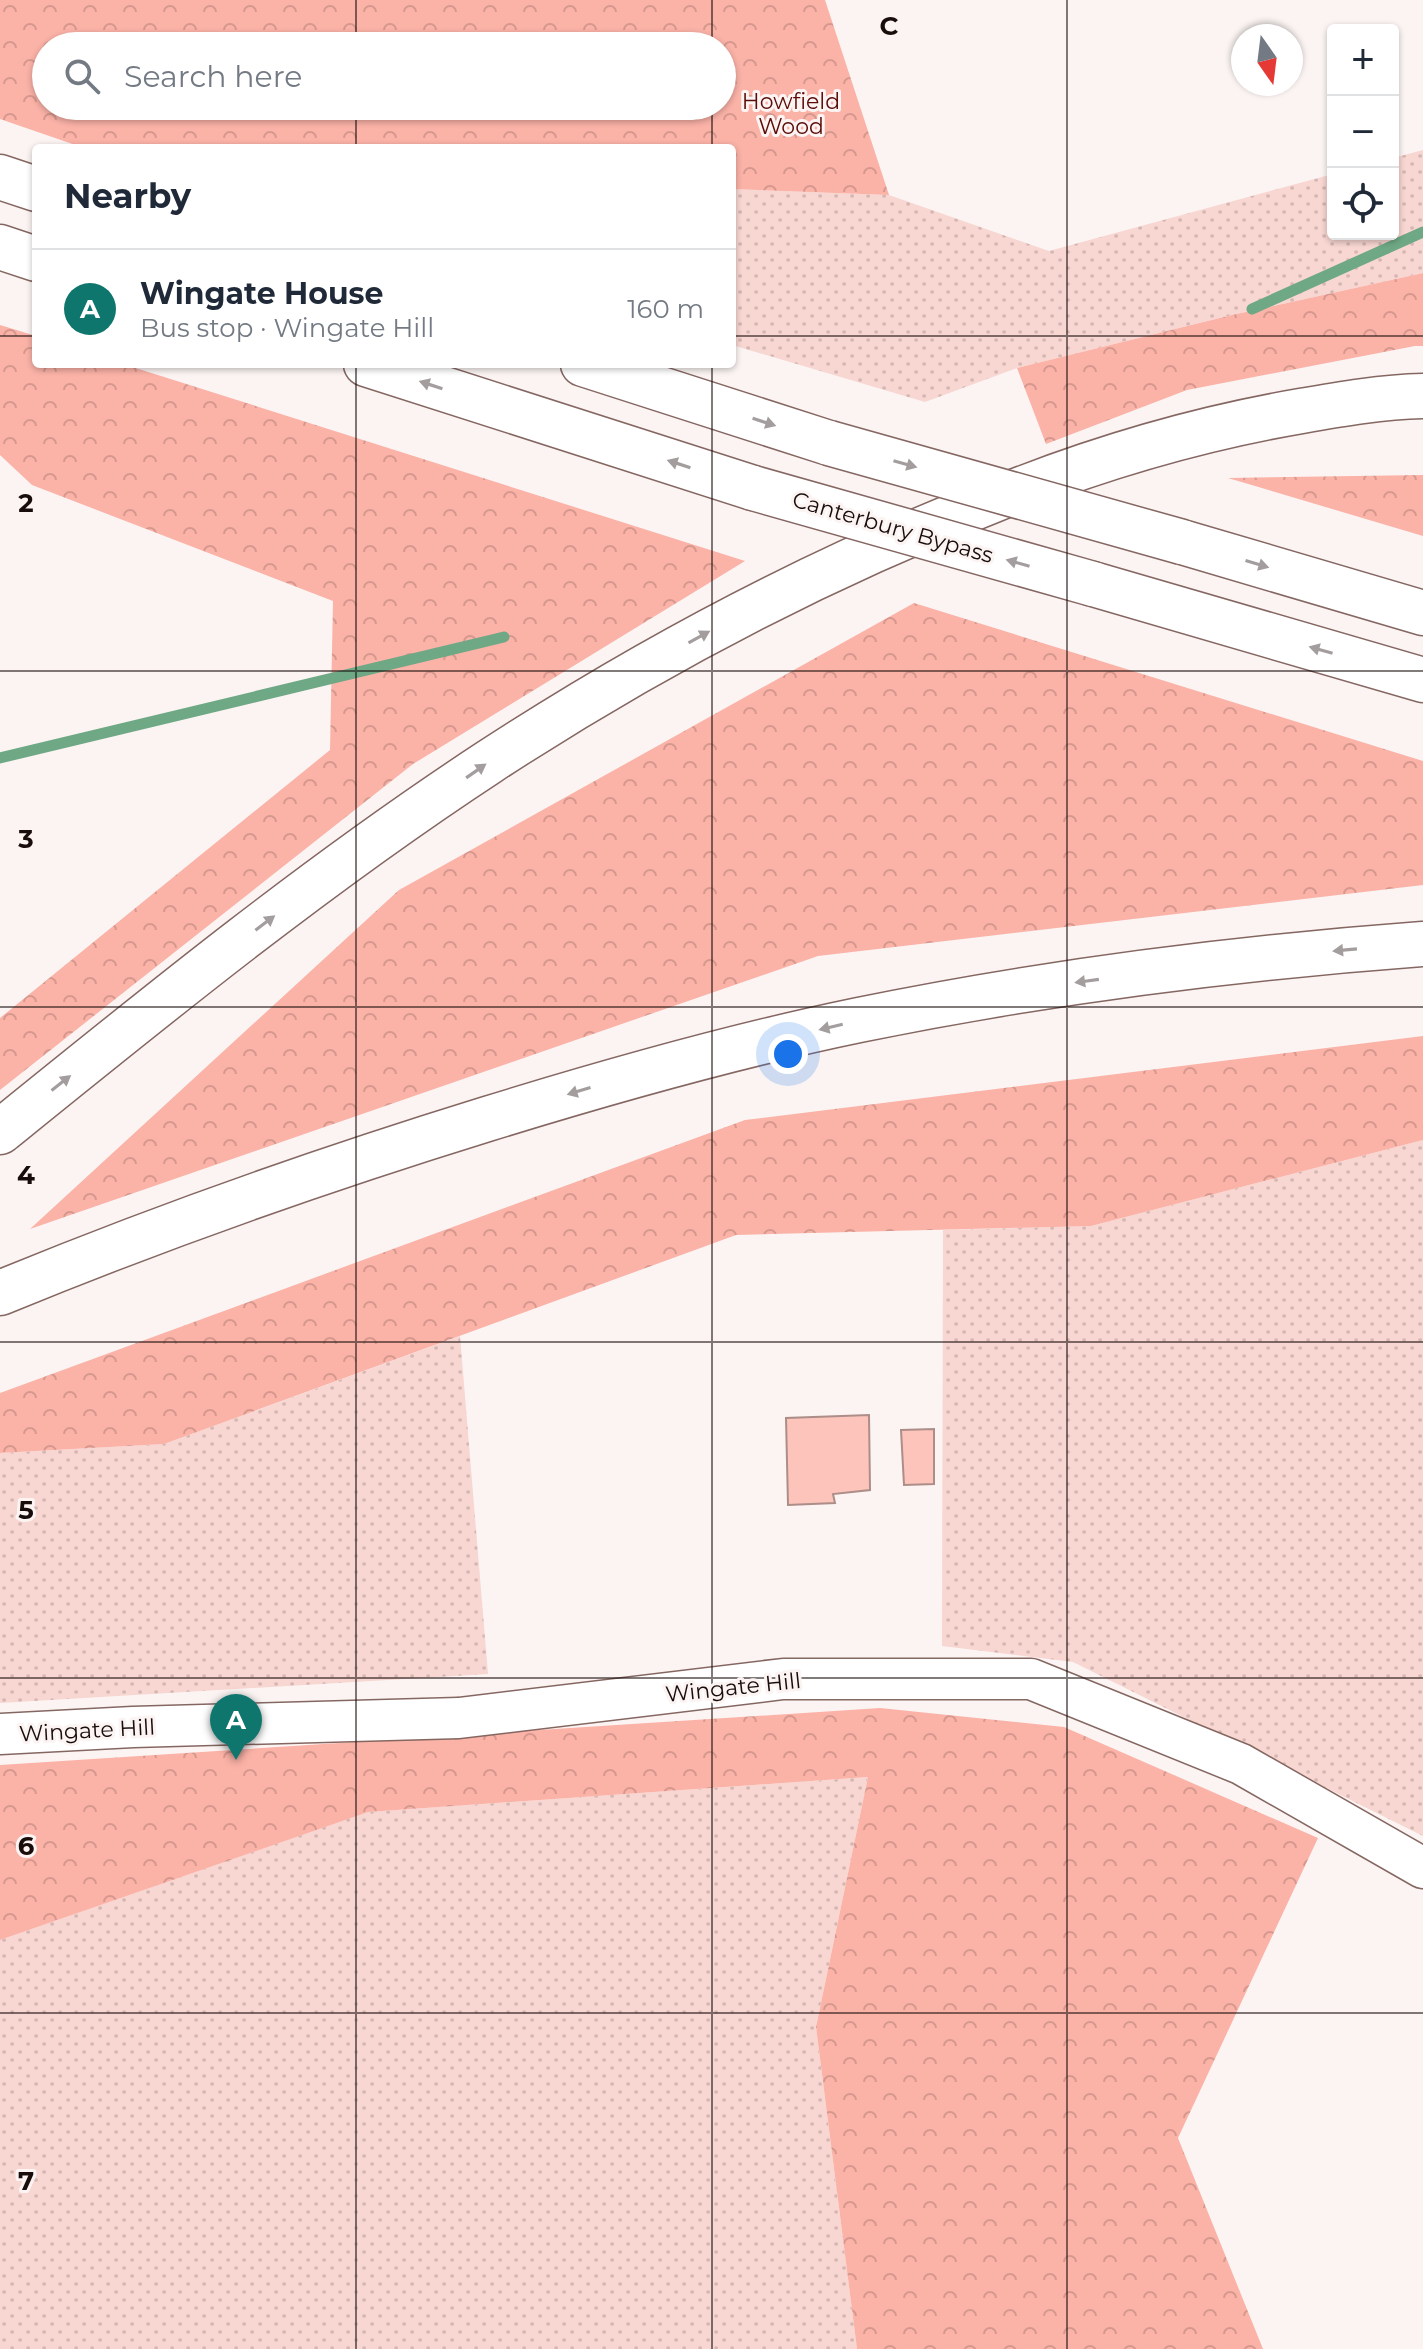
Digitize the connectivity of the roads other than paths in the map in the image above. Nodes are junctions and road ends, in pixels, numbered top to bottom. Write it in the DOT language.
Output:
graph roads {
  1 [pos="0,177"];
  2 [pos="32,188"];
  3 [pos="0,247"];
  4 [pos="32,258"];
  5 [pos="378,368"];
  6 [pos="595,368"];
  7 [pos="1423,396"];
  8 [pos="1423,613"];
  9 [pos="1423,680"];
  10 [pos="1423,944"];
  11 [pos="0,1132"];
  12 [pos="0,1293"];
  13 [pos="0,1734"];
  14 [pos="1423,1868"];
  1 -- 2 [label="highway"];
  3 -- 4 [label="highway"];
  9 -- 5 [label="highway, Canterbury Bypass, one-way, bridge"];
  6 -- 8 [label="highway, one-way, bridge"];
  11 -- 7 [label="highway, one-way"];
  10 -- 12 [label="highway, one-way"];
  13 -- 14 [label="street, Wingate Hill"];
}
